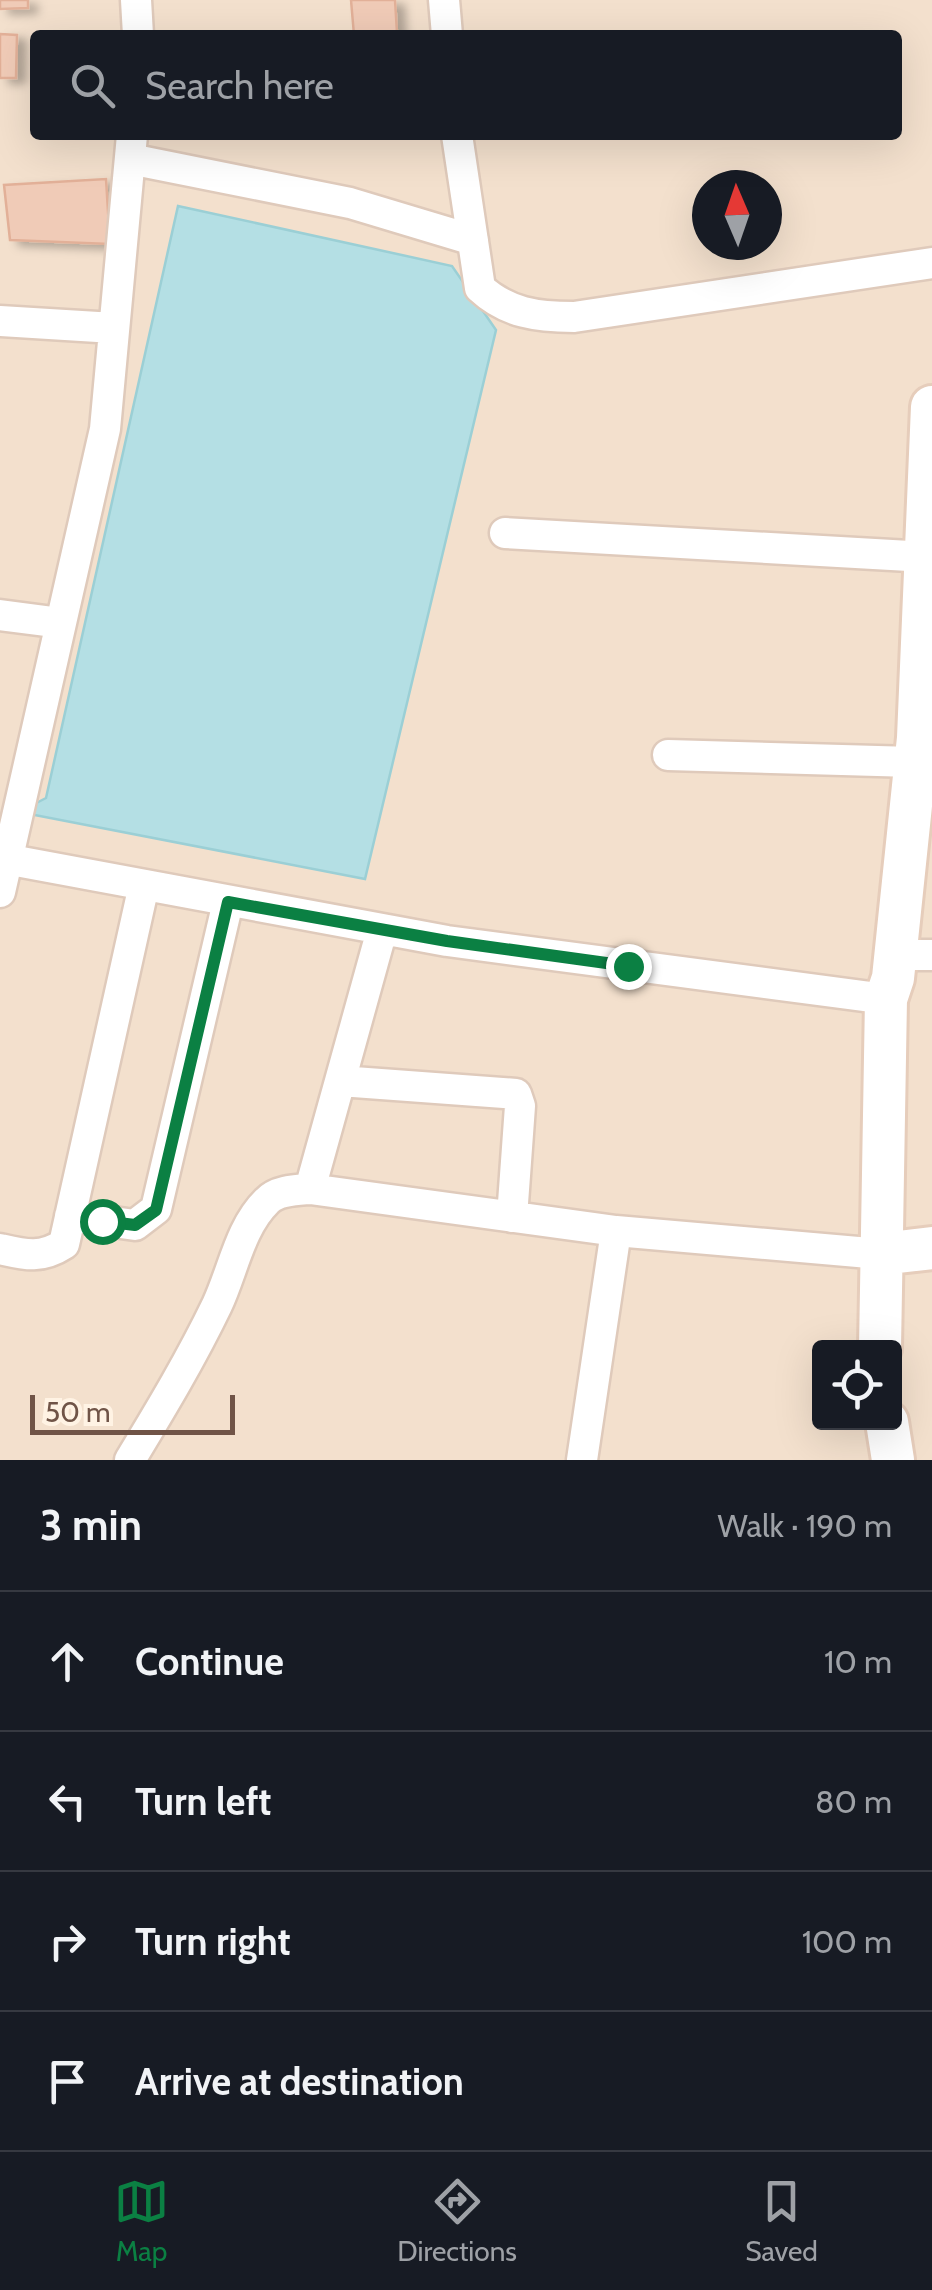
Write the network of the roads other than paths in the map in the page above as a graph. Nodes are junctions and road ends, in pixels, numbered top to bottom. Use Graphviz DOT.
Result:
graph roads {
  1 [pos="136,0"];
  2 [pos="444,0"];
  3 [pos="138,30"];
  4 [pos="447,30"];
  5 [pos="457,140"];
  6 [pos="131,147"];
  7 [pos="473,240"];
  8 [pos="932,262"];
  9 [pos="0,321"];
  10 [pos="114,328"];
  11 [pos="932,408"];
  12 [pos="931,483"];
  13 [pos="504,533"];
  14 [pos="927,557"];
  15 [pos="0,615"];
  16 [pos="61,623"];
  17 [pos="921,746"];
  18 [pos="668,755"];
  19 [pos="4,858"];
  20 [pos="144,885"];
  21 [pos="0,892"];
  22 [pos="228,902"];
  23 [pos="382,930"];
  24 [pos="913,955"];
  25 [pos="886,1000"];
  26 [pos="340,1082"];
  27 [pos="310,1189"];
  28 [pos="70,1216"];
  29 [pos="512,1217"];
  30 [pos="616,1231"];
  31 [pos="932,1248"];
  32 [pos="0,1249"];
  33 [pos="881,1254"];
  34 [pos="880,1340"];
  35 [pos="888,1430"];
  36 [pos="130,1460"];
  37 [pos="582,1460"];
  38 [pos="893,1460"];
  1 -- 3 [label="street"];
  2 -- 4 [label="street"];
  5 -- 7 [label="street"];
  6 -- 7 [label="street"];
  6 -- 10 [label="street"];
  7 -- 8 [label="street"];
  9 -- 10 [label="street"];
  10 -- 16 [label="street"];
  11 -- 12 [label="main road"];
  12 -- 14 [label="main road"];
  13 -- 14 [label="street"];
  14 -- 17 [label="main road"];
  15 -- 16 [label="street"];
  16 -- 19 [label="street"];
  17 -- 18 [label="street"];
  17 -- 24 [label="main road"];
  19 -- 20 [label="street"];
  19 -- 21 [label="street"];
  20 -- 22 [label="street"];
  20 -- 28 [label="street"];
  22 -- 23 [label="street"];
  22 -- 28 [label="street"];
  23 -- 25 [label="street"];
  23 -- 26 [label="street"];
  24 -- 25 [label="main road"];
  25 -- 33 [label="main road"];
  26 -- 27 [label="street"];
  26 -- 29 [label="street"];
  27 -- 29 [label="street"];
  27 -- 36 [label="street"];
  28 -- 32 [label="street"];
  29 -- 30 [label="street"];
  30 -- 33 [label="street"];
  30 -- 37 [label="street"];
  31 -- 33 [label="main road"];
  33 -- 34 [label="main road"];
  35 -- 38 [label="main road"];
}
